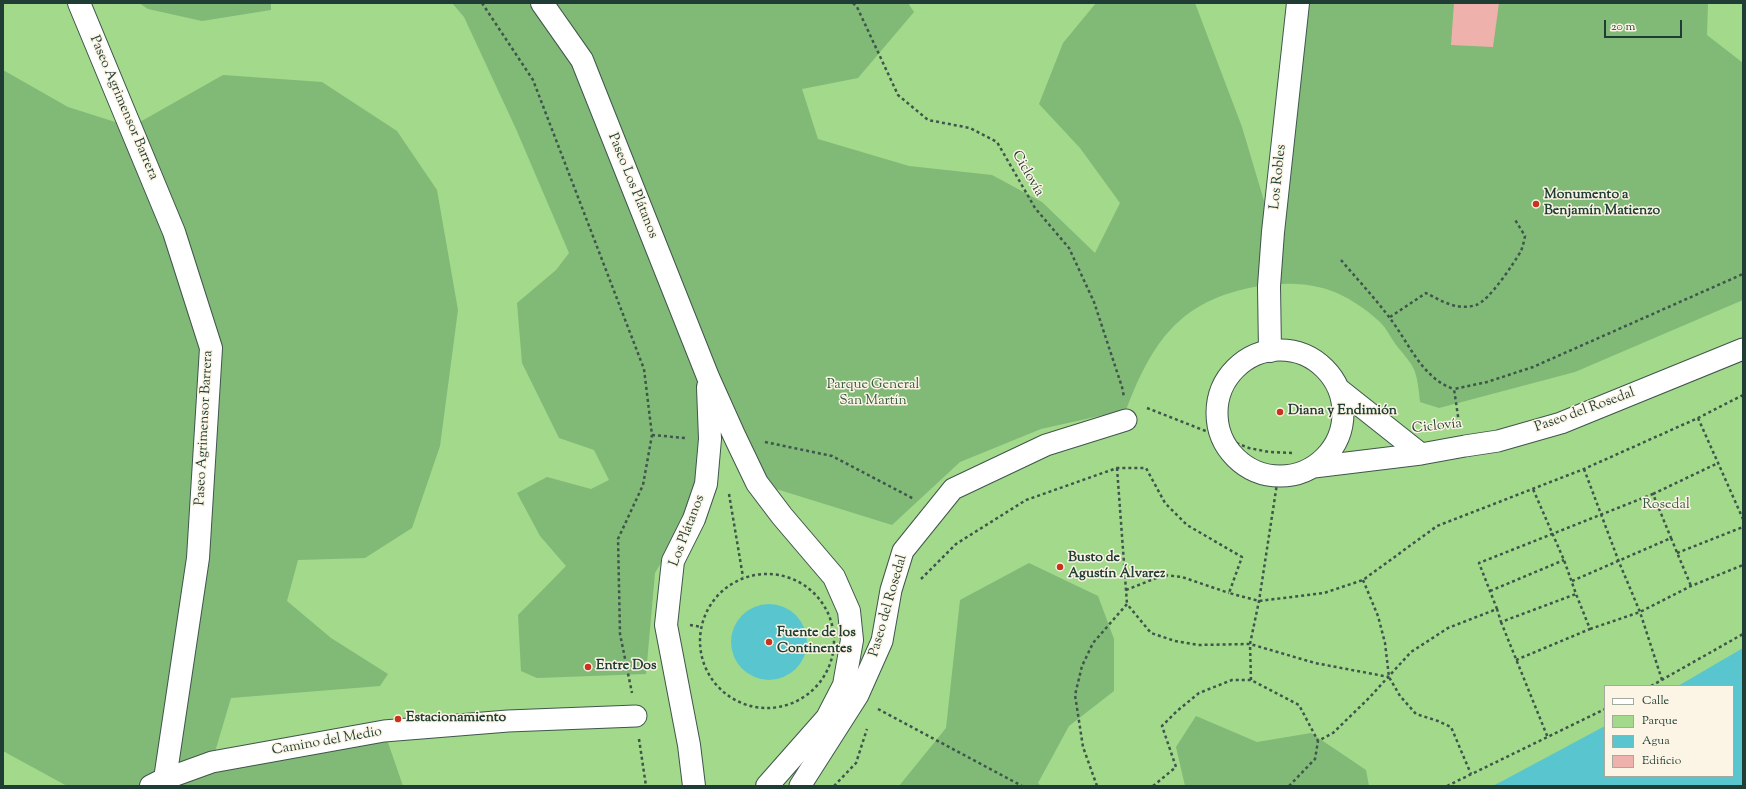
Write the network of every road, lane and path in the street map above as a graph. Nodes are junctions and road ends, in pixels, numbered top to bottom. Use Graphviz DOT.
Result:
graph roads {
  1 [pos="79,3"];
  2 [pos="482,3"];
  3 [pos="542,3"];
  4 [pos="853,3"];
  5 [pos="1298,3"];
  6 [pos="1514,218"];
  7 [pos="1341,260"];
  8 [pos="1743,274"];
  9 [pos="1390,317"];
  10 [pos="1743,349"];
  11 [pos="1270,351"];
  12 [pos="708,377"];
  13 [pos="1454,389"];
  14 [pos="1338,390"];
  15 [pos="1743,395"];
  16 [pos="1126,415"];
  17 [pos="1698,418"];
  18 [pos="652,435"];
  19 [pos="734,435"];
  20 [pos="1221,437"];
  21 [pos="710,439"];
  22 [pos="1465,446"];
  23 [pos="1330,449"];
  24 [pos="1421,454"];
  25 [pos="1718,463"];
  26 [pos="1314,467"];
  27 [pos="1117,468"];
  28 [pos="1584,469"];
  29 [pos="1278,477"];
  30 [pos="1532,489"];
  31 [pos="729,492"];
  32 [pos="1653,494"];
  33 [pos="1742,512"];
  34 [pos="933,514"];
  35 [pos="1601,515"];
  36 [pos="1743,519"];
  37 [pos="1743,527"];
  38 [pos="1553,534"];
  39 [pos="1671,538"];
  40 [pos="1677,553"];
  41 [pos="1564,560"];
  42 [pos="1619,562"];
  43 [pos="1743,565"];
  44 [pos="743,577"];
  45 [pos="1363,580"];
  46 [pos="1572,581"];
  47 [pos="918,582"];
  48 [pos="1691,586"];
  49 [pos="1126,590"];
  50 [pos="1490,592"];
  51 [pos="1229,593"];
  52 [pos="1576,594"];
  53 [pos="1259,601"];
  54 [pos="1127,604"];
  55 [pos="1497,609"];
  56 [pos="1640,612"];
  57 [pos="1501,622"];
  58 [pos="1590,629"];
  59 [pos="1743,634"];
  60 [pos="1250,644"];
  61 [pos="1516,660"];
  62 [pos="1389,677"];
  63 [pos="1251,680"];
  64 [pos="1662,680"];
  65 [pos="1653,685"];
  66 [pos="874,706"];
  67 [pos="1604,710"];
  68 [pos="636,716"];
  69 [pos="867,728"];
  70 [pos="1548,738"];
  71 [pos="1318,741"];
  72 [pos="1471,774"];
  73 [pos="158,782"];
  74 [pos="646,786"];
  75 [pos="694,786"];
  76 [pos="767,786"];
  77 [pos="800,786"];
  78 [pos="834,786"];
  79 [pos="1022,786"];
  80 [pos="1097,786"];
  81 [pos="1153,786"];
  82 [pos="1289,786"];
  83 [pos="1447,786"];
  1 -- 73 [label="street, Paseo Agrimensor Barrera"];
  2 -- 18 [label="path"];
  3 -- 12 [label="street, Paseo Los Plátanos"];
  4 -- 16 [label="path, Ciclovía"];
  5 -- 11 [label="street, Los Robles"];
  6 -- 9 [label="path"];
  7 -- 9 [label="path"];
  8 -- 13 [label="path"];
  9 -- 13 [label="path"];
  10 -- 22 [label="street, Paseo del Rosedal"];
  11 -- 14 [label="street"];
  11 -- 20 [label="street"];
  12 -- 19 [label="street"];
  12 -- 21 [label="street, Los Plátanos"];
  13 -- 22 [label="path"];
  14 -- 23 [label="street"];
  14 -- 24 [label="street"];
  15 -- 17 [label="path"];
  16 -- 20 [label="path"];
  16 -- 34 [label="street, Paseo del Rosedal"];
  17 -- 25 [label="path"];
  17 -- 28 [label="path"];
  18 -- 21 [label="path"];
  18 -- 68 [label="path"];
  19 -- 34 [label="path"];
  19 -- 76 [label="street"];
  20 -- 23 [label="path"];
  20 -- 29 [label="street"];
  21 -- 75 [label="street, Los Plátanos"];
  22 -- 24 [label="street, Paseo del Rosedal"];
  23 -- 26 [label="street"];
  24 -- 26 [label="street, Paseo del Rosedal"];
  25 -- 32 [label="path"];
  25 -- 33 [label="path"];
  26 -- 29 [label="street"];
  27 -- 47 [label="path"];
  27 -- 49 [label="path"];
  27 -- 51 [label="path"];
  28 -- 30 [label="path"];
  28 -- 35 [label="path"];
  29 -- 53 [label="path"];
  30 -- 38 [label="path"];
  30 -- 45 [label="path"];
  31 -- 44 [label="path"];
  32 -- 35 [label="path"];
  32 -- 39 [label="path"];
  33 -- 36 [label="path"];
  34 -- 77 [label="street, Paseo del Rosedal"];
  35 -- 38 [label="path"];
  35 -- 42 [label="path"];
  37 -- 40 [label="path"];
  38 -- 41 [label="path"];
  38 -- 50 [label="path"];
  39 -- 40 [label="path"];
  39 -- 42 [label="path"];
  40 -- 48 [label="path"];
  41 -- 46 [label="path"];
  41 -- 50 [label="path"];
  42 -- 46 [label="path"];
  42 -- 56 [label="path"];
  43 -- 48 [label="path"];
  44 -- 44 [label="path"];
  45 -- 53 [label="path"];
  45 -- 62 [label="path"];
  46 -- 52 [label="path"];
  48 -- 56 [label="path"];
  49 -- 51 [label="path"];
  49 -- 54 [label="path"];
  50 -- 55 [label="path"];
  51 -- 53 [label="path"];
  52 -- 57 [label="path"];
  52 -- 58 [label="path"];
  53 -- 60 [label="path"];
  54 -- 60 [label="path"];
  54 -- 80 [label="path"];
  55 -- 57 [label="path"];
  55 -- 62 [label="path"];
  56 -- 58 [label="path"];
  56 -- 64 [label="path"];
  57 -- 61 [label="path"];
  58 -- 61 [label="path"];
  59 -- 64 [label="path"];
  60 -- 62 [label="path"];
  60 -- 63 [label="path"];
  61 -- 70 [label="path"];
  62 -- 71 [label="path"];
  62 -- 72 [label="path"];
  63 -- 71 [label="path"];
  63 -- 81 [label="path"];
  64 -- 65 [label="path"];
  66 -- 79 [label="path"];
  67 -- 70 [label="path"];
  68 -- 73 [label="street, Camino del Medio"];
  68 -- 74 [label="path"];
  69 -- 78 [label="path"];
  70 -- 72 [label="path"];
  71 -- 82 [label="path"];
  72 -- 83 [label="path"];
}
